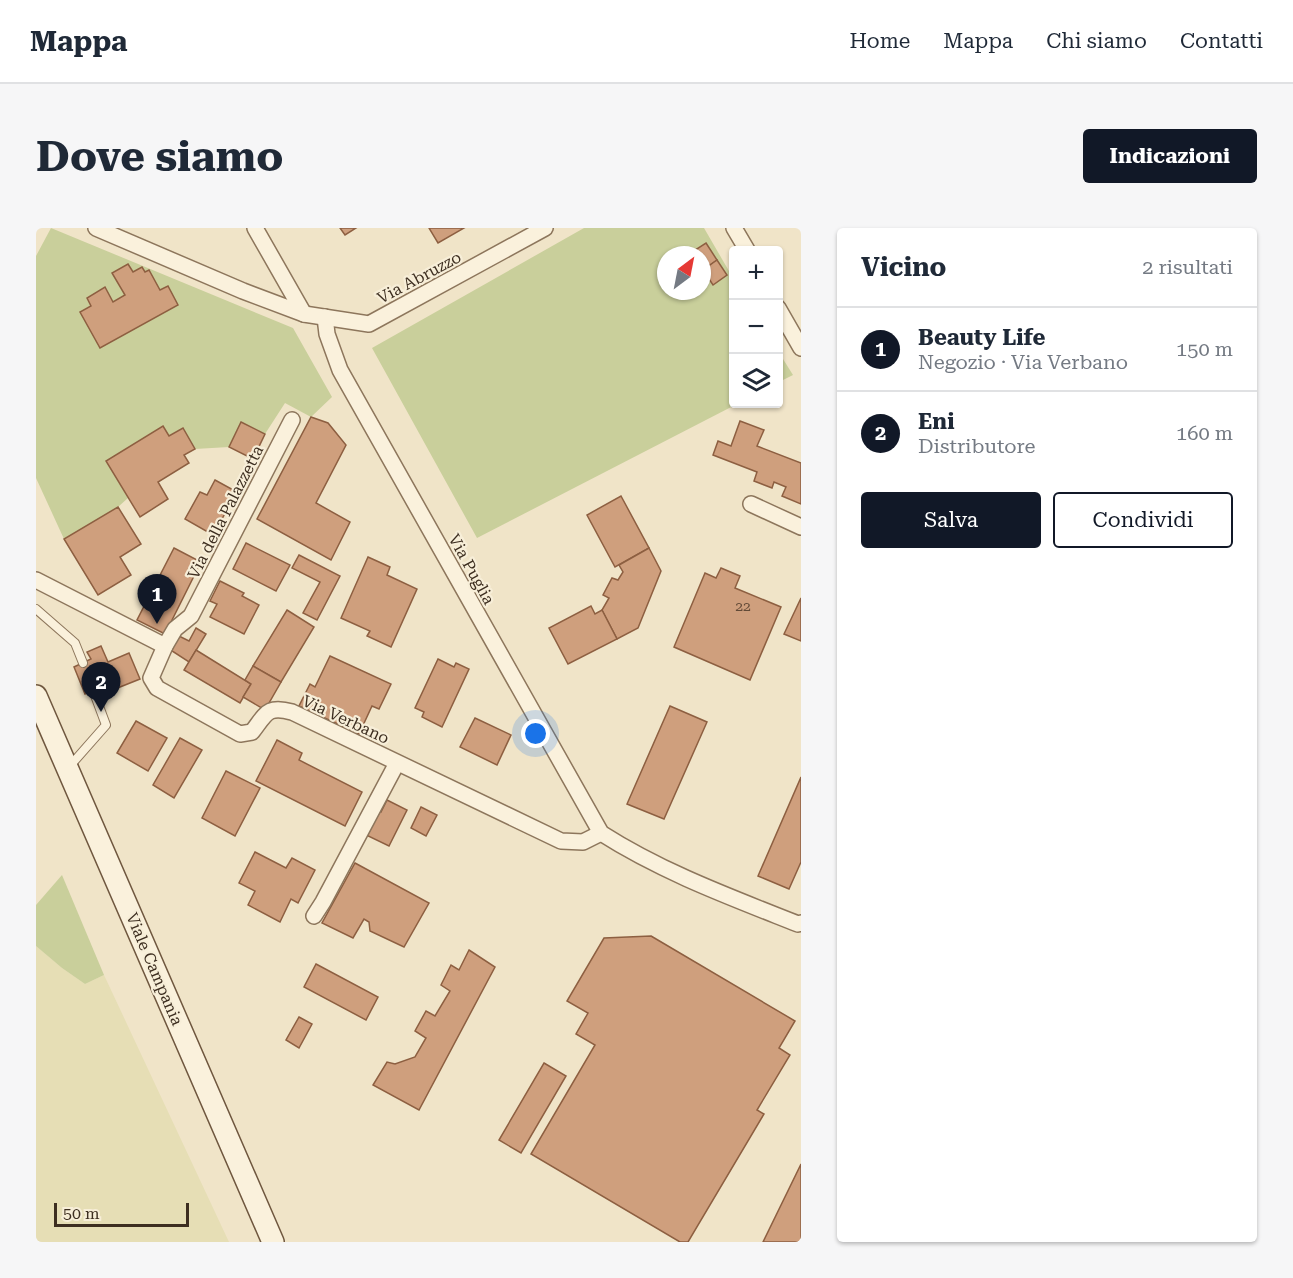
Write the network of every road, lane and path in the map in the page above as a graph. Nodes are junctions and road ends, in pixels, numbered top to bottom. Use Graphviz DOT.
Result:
graph roads {
  1 [pos="96,228"];
  2 [pos="255,228"];
  3 [pos="545,228"];
  4 [pos="734,228"];
  5 [pos="745,246"];
  6 [pos="303,314"];
  7 [pos="325,317"];
  8 [pos="783,317"];
  9 [pos="801,348"];
  10 [pos="292,420"];
  11 [pos="750,504"];
  12 [pos="801,526"];
  13 [pos="36,580"];
  14 [pos="36,609"];
  15 [pos="165,646"];
  16 [pos="83,663"];
  17 [pos="93,690"];
  18 [pos="36,696"];
  19 [pos="397,763"];
  20 [pos="68,768"];
  21 [pos="601,833"];
  22 [pos="314,916"];
  23 [pos="801,923"];
  24 [pos="273,1242"];
  1 -- 6 [label="street, Via Abruzzo"];
  2 -- 6 [label="street"];
  3 -- 7 [label="street, Via Abruzzo"];
  4 -- 5 [label="street"];
  6 -- 7 [label="street, Via Abruzzo"];
  7 -- 21 [label="street, Via Puglia"];
  8 -- 9 [label="street"];
  10 -- 15 [label="street, Via della Palazzetta"];
  11 -- 12 [label="street"];
  13 -- 15 [label="street"];
  14 -- 16 [label="lane"];
  15 -- 19 [label="street, Via Verbano"];
  17 -- 20 [label="lane"];
  18 -- 20 [label="street, Viale Campania"];
  19 -- 21 [label="street, Via Verbano"];
  19 -- 22 [label="street"];
  20 -- 24 [label="street, Viale Campania"];
  21 -- 23 [label="street, Via Puglia"];
}
